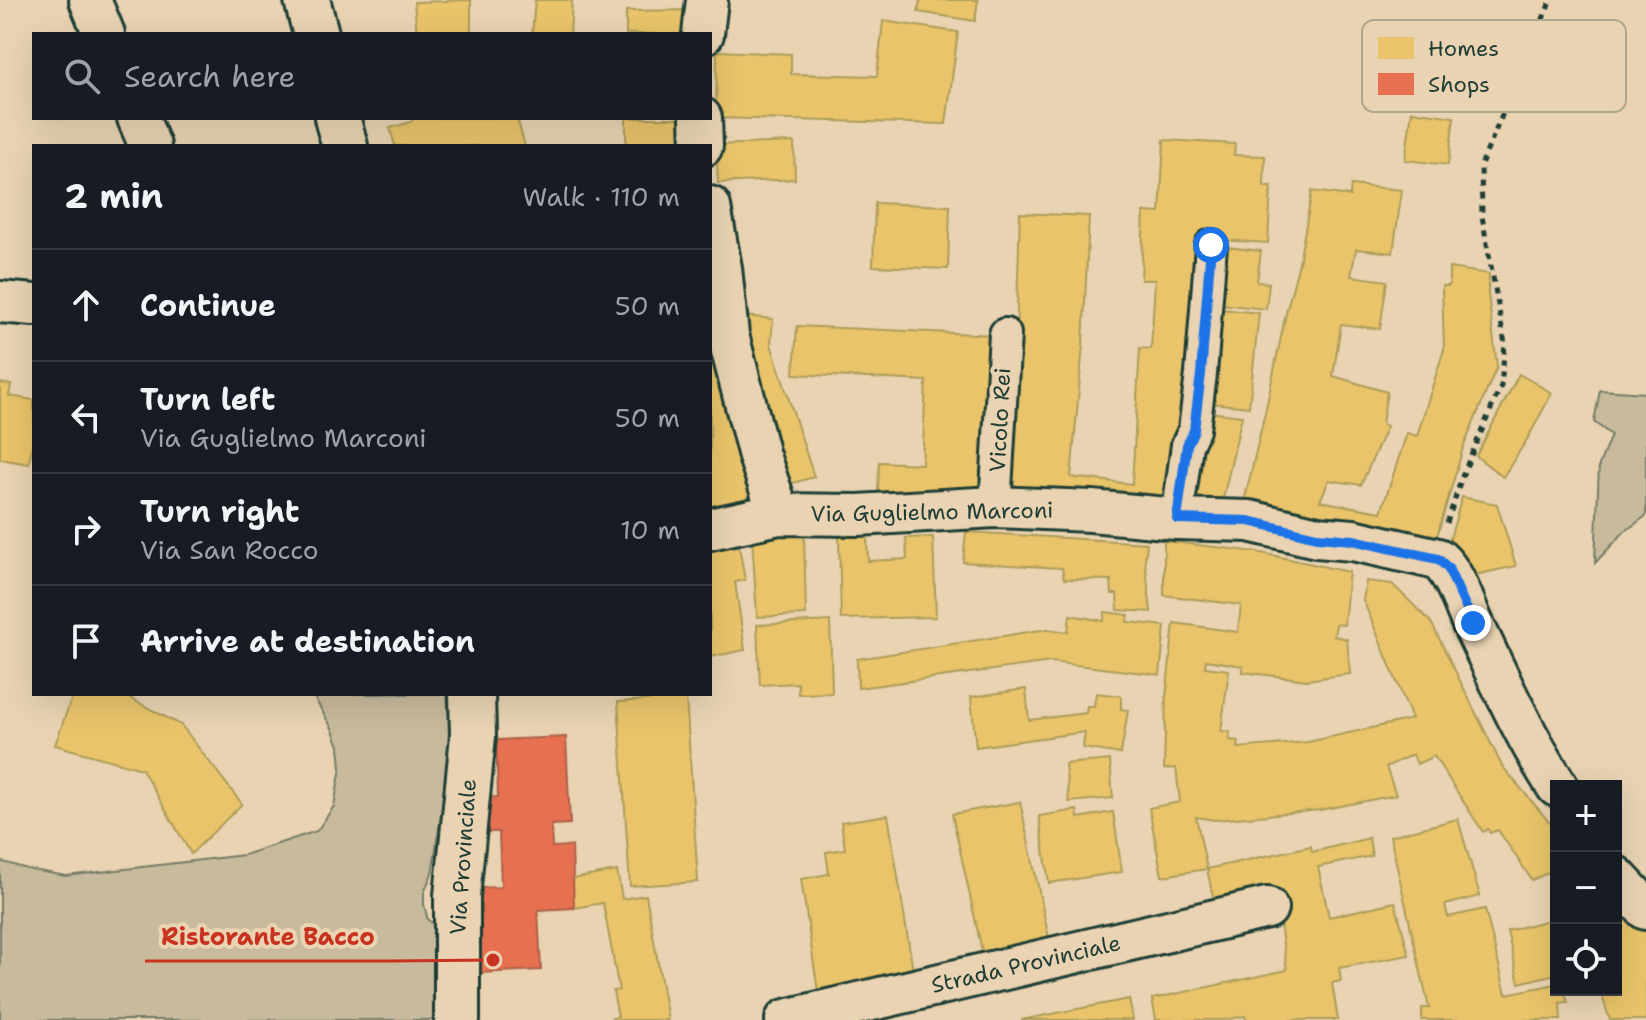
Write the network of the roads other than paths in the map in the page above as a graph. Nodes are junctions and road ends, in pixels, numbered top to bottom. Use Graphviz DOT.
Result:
graph roads {
  1 [pos="90,0"];
  2 [pos="307,0"];
  3 [pos="707,0"];
  4 [pos="103,32"];
  5 [pos="315,32"];
  6 [pos="703,32"];
  7 [pos="139,120"];
  8 [pos="338,120"];
  9 [pos="701,120"];
  10 [pos="149,144"];
  11 [pos="344,144"];
  12 [pos="702,144"];
  13 [pos="712,218"];
  14 [pos="1211,245"];
  15 [pos="0,302"];
  16 [pos="32,305"];
  17 [pos="1005,334"];
  18 [pos="995,507"];
  19 [pos="779,514"];
  20 [pos="1177,519"];
  21 [pos="712,529"];
  22 [pos="472,696"];
  23 [pos="1553,780"];
  24 [pos="1622,883"];
  25 [pos="1267,908"];
  26 [pos="1646,909"];
  27 [pos="457,1020"];
  28 [pos="786,1020"];
  1 -- 4 [label="street"];
  2 -- 5 [label="main road"];
  3 -- 6 [label="street"];
  7 -- 10 [label="street"];
  8 -- 11 [label="main road"];
  9 -- 12 [label="street"];
  13 -- 19 [label="street"];
  14 -- 20 [label="street"];
  15 -- 16 [label="street"];
  17 -- 18 [label="street, Vicolo Rei"];
  18 -- 19 [label="street, Via Guglielmo Marconi"];
  18 -- 20 [label="street, Via Guglielmo Marconi"];
  19 -- 21 [label="street, Via Guglielmo Marconi"];
  20 -- 23 [label="street, Via Guglielmo Marconi"];
  22 -- 27 [label="main road, Via Provinciale"];
  24 -- 26 [label="street"];
  25 -- 28 [label="street, Strada Provinciale"];
}
